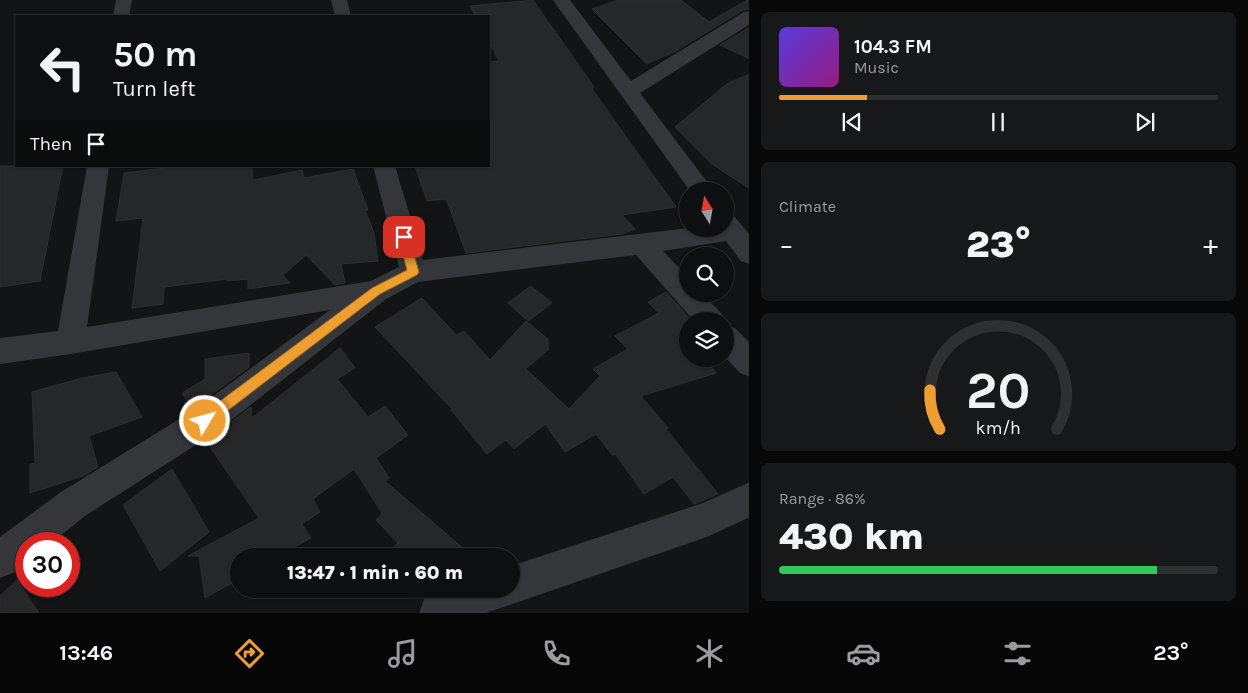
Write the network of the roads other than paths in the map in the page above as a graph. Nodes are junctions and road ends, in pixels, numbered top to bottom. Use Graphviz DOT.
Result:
graph roads {
  1 [pos="124,0"];
  2 [pos="339,0"];
  3 [pos="561,0"];
  4 [pos="122,15"];
  5 [pos="343,15"];
  6 [pos="745,23"];
  7 [pos="629,91"];
  8 [pos="98,167"];
  9 [pos="384,167"];
  10 [pos="695,182"];
  11 [pos="734,234"];
  12 [pos="679,236"];
  13 [pos="642,244"];
  14 [pos="749,254"];
  15 [pos="413,272"];
  16 [pos="376,291"];
  17 [pos="703,312"];
  18 [pos="71,342"];
  19 [pos="734,347"];
  20 [pos="0,351"];
  21 [pos="749,364"];
  22 [pos="749,499"];
  23 [pos="0,560"];
  24 [pos="520,582"];
  25 [pos="474,598"];
  26 [pos="438,613"];
  1 -- 4 [label="street"];
  2 -- 5 [label="street"];
  3 -- 7 [label="street"];
  6 -- 7 [label="street"];
  7 -- 10 [label="street"];
  8 -- 18 [label="street"];
  9 -- 15 [label="street"];
  11 -- 14 [label="street"];
  12 -- 13 [label="street"];
  13 -- 15 [label="street"];
  13 -- 17 [label="street"];
  15 -- 16 [label="street"];
  16 -- 18 [label="street"];
  16 -- 23 [label="street"];
  18 -- 20 [label="street"];
  19 -- 21 [label="street"];
  22 -- 24 [label="street"];
  25 -- 26 [label="street"];
}
